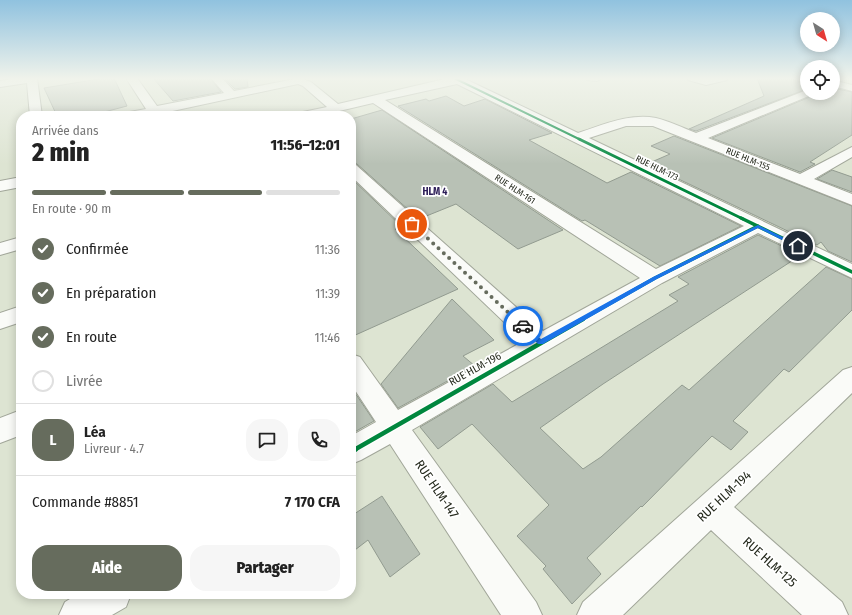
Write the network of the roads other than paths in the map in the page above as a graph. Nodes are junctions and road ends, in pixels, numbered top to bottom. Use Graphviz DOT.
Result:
graph roads {
  1 [pos="151,107"];
  2 [pos="175,107"];
  3 [pos="342,107"];
  4 [pos="387,107"];
  5 [pos="513,107"];
  6 [pos="773,107"];
  7 [pos="336,108"];
  8 [pos="154,111"];
  9 [pos="323,111"];
  10 [pos="577,138"];
  11 [pos="696,138"];
  12 [pos="852,151"];
  13 [pos="356,173"];
  14 [pos="801,180"];
  15 [pos="16,183"];
  16 [pos="0,186"];
  17 [pos="852,200"];
  18 [pos="758,226"];
  19 [pos="16,244"];
  20 [pos="0,249"];
  21 [pos="852,272"];
  22 [pos="655,278"];
  23 [pos="16,316"];
  24 [pos="0,321"];
  25 [pos="541,343"];
  26 [pos="356,371"];
  27 [pos="850,383"];
  28 [pos="16,424"];
  29 [pos="393,425"];
  30 [pos="0,431"];
  31 [pos="356,448"];
  32 [pos="711,508"];
  33 [pos="105,599"];
  34 [pos="78,615"];
  35 [pos="523,615"];
  36 [pos="596,615"];
  37 [pos="829,615"];
  1 -- 8 [label="street"];
  2 -- 8 [label="street"];
  3 -- 7 [label="street"];
  4 -- 22 [label="street, RUE HLM-161"];
  5 -- 10 [label="street, RUE HLM-173"];
  6 -- 11 [label="street"];
  7 -- 9 [label="street"];
  10 -- 11 [label="street, RUE HLM-155"];
  10 -- 18 [label="street, RUE HLM-173"];
  11 -- 14 [label="street, RUE HLM-155"];
  12 -- 14 [label="street"];
  13 -- 25 [label="street"];
  14 -- 17 [label="street, RUE HLM-155"];
  15 -- 16 [label="street"];
  18 -- 21 [label="street, RUE HLM-173"];
  18 -- 22 [label="street, RUE HLM-196"];
  19 -- 20 [label="street"];
  22 -- 25 [label="street, RUE HLM-196"];
  23 -- 24 [label="street"];
  25 -- 29 [label="street, RUE HLM-196"];
  26 -- 29 [label="street, RUE HLM-147"];
  27 -- 32 [label="street, RUE HLM-194"];
  28 -- 30 [label="street"];
  29 -- 31 [label="street, RUE HLM-196"];
  29 -- 35 [label="street, RUE HLM-147"];
  32 -- 36 [label="street, RUE HLM-194"];
  32 -- 37 [label="street, RUE HLM-125"];
  33 -- 34 [label="street"];
}
